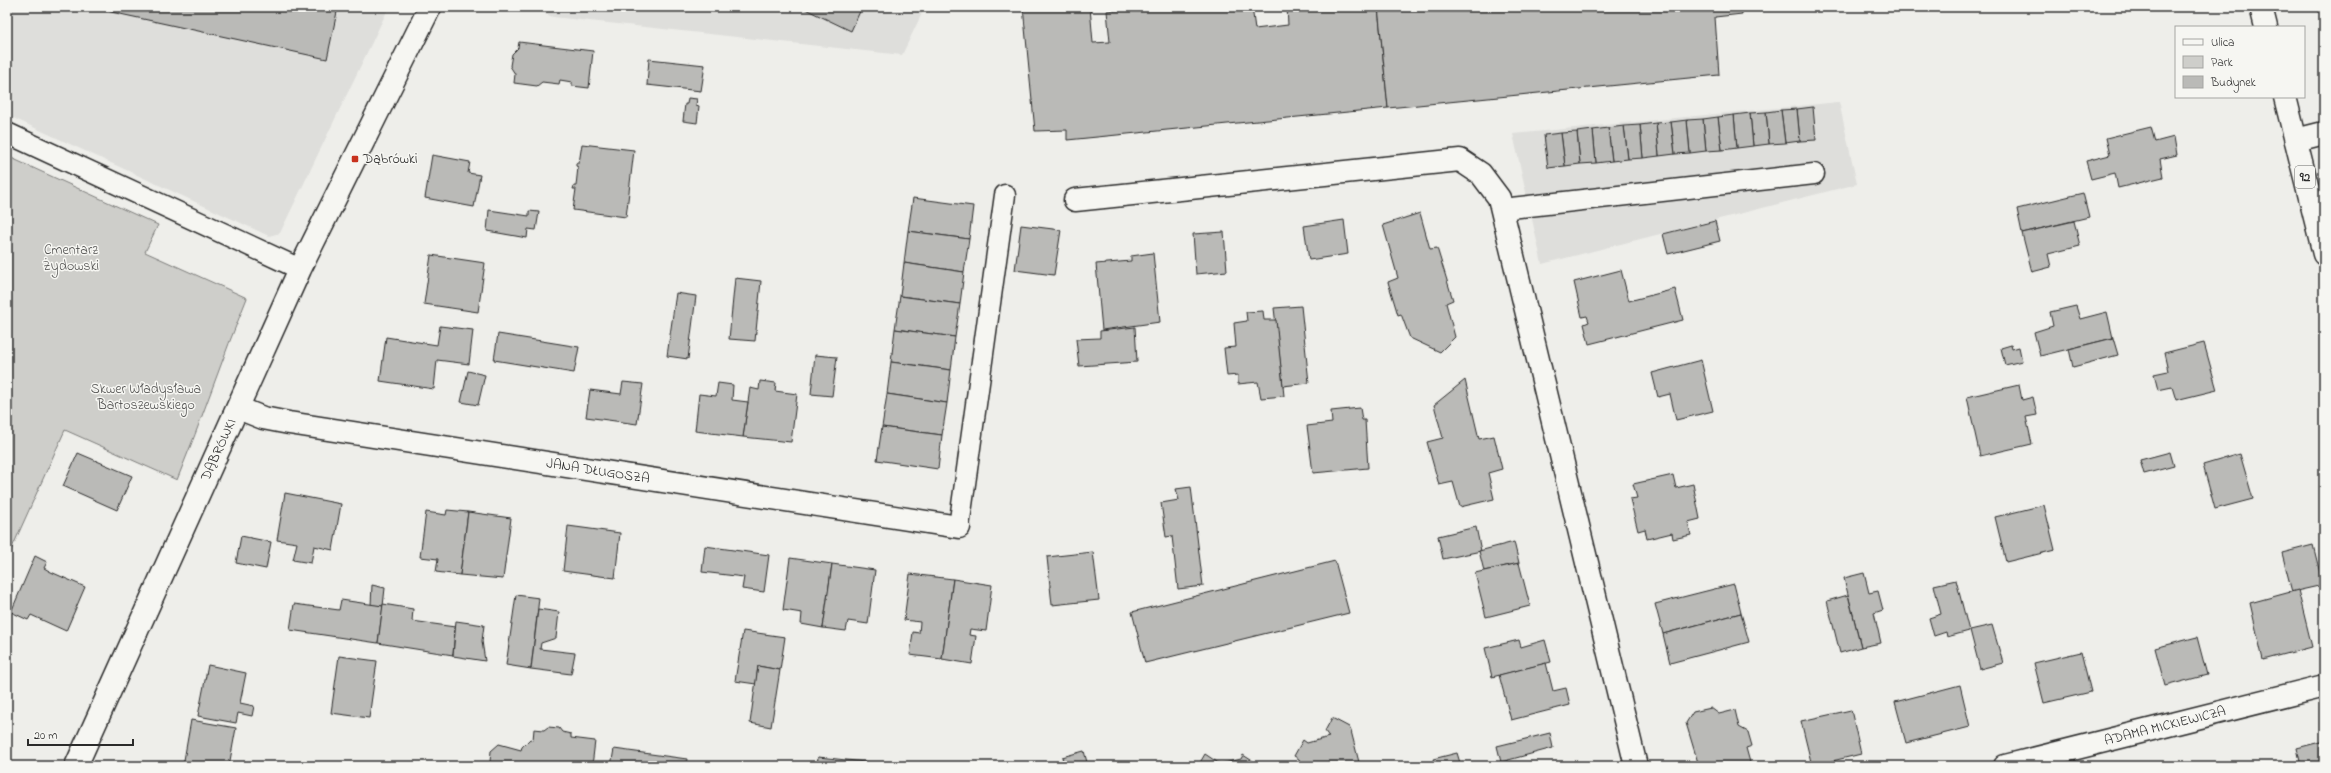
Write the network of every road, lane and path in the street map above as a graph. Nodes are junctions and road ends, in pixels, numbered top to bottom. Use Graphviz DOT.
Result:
graph roads {
  1 [pos="430,7"];
  2 [pos="2261,7"];
  3 [pos="2266,26"];
  4 [pos="2285,98"];
  5 [pos="7,133"];
  6 [pos="2324,133"];
  7 [pos="2296,140"];
  8 [pos="1814,174"];
  9 [pos="1005,195"];
  10 [pos="1075,200"];
  11 [pos="1502,209"];
  12 [pos="2324,254"];
  13 [pos="300,269"];
  14 [pos="238,408"];
  15 [pos="959,527"];
  16 [pos="2324,686"];
  17 [pos="76,766"];
  18 [pos="1636,766"];
  19 [pos="2005,766"];
  1 -- 13 [label="street, DĄBRÓWKI"];
  2 -- 3 [label="street"];
  4 -- 7 [label="street, 92"];
  5 -- 13 [label="lane"];
  6 -- 7 [label="street"];
  7 -- 12 [label="street, 92"];
  8 -- 11 [label="lane"];
  9 -- 15 [label="lane"];
  10 -- 11 [label="street"];
  11 -- 18 [label="street"];
  13 -- 14 [label="street, DĄBRÓWKI"];
  14 -- 15 [label="street, JANA DŁUGOSZA"];
  14 -- 17 [label="street, DĄBRÓWKI"];
  16 -- 19 [label="street, ADAMA MICKIEWICZA"];
}
